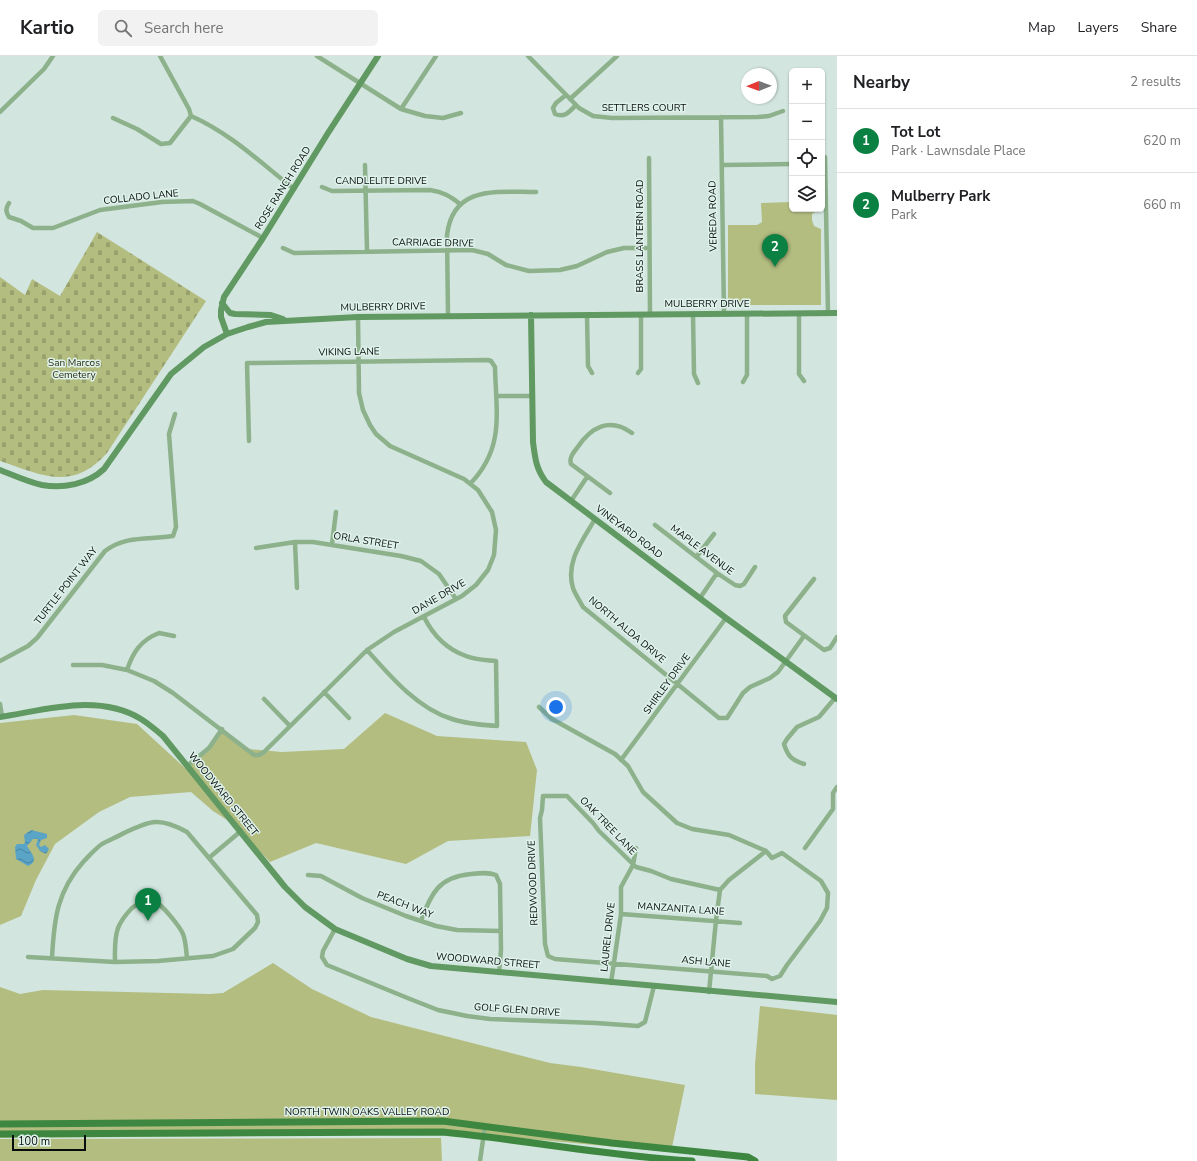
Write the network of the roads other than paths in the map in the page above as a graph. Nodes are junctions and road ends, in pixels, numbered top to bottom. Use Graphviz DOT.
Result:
graph roads {
  1 [pos="53,56"];
  2 [pos="160,56"];
  3 [pos="317,56"];
  4 [pos="378,56"];
  5 [pos="436,56"];
  6 [pos="528,56"];
  7 [pos="617,56"];
  8 [pos="360,84"];
  9 [pos="568,97"];
  10 [pos="576,105"];
  11 [pos="401,109"];
  12 [pos="783,111"];
  13 [pos="0,112"];
  14 [pos="461,113"];
  15 [pos="191,116"];
  16 [pos="722,117"];
  17 [pos="113,118"];
  18 [pos="649,158"];
  19 [pos="789,164"];
  20 [pos="365,165"];
  21 [pos="722,165"];
  22 [pos="824,176"];
  23 [pos="322,187"];
  24 [pos="294,189"];
  25 [pos="366,191"];
  26 [pos="536,192"];
  27 [pos="9,203"];
  28 [pos="460,204"];
  29 [pos="264,238"];
  30 [pos="283,248"];
  31 [pos="649,248"];
  32 [pos="447,250"];
  33 [pos="367,251"];
  34 [pos="222,303"];
  35 [pos="799,313"];
  36 [pos="828,313"];
  37 [pos="837,313"];
  38 [pos="650,314"];
  39 [pos="693,314"];
  40 [pos="724,314"];
  41 [pos="747,314"];
  42 [pos="531,315"];
  43 [pos="587,315"];
  44 [pos="641,315"];
  45 [pos="448,316"];
  46 [pos="358,317"];
  47 [pos="287,320"];
  48 [pos="227,334"];
  49 [pos="359,361"];
  50 [pos="592,372"];
  51 [pos="638,373"];
  52 [pos="804,381"];
  53 [pos="743,382"];
  54 [pos="698,383"];
  55 [pos="496,396"];
  56 [pos="533,396"];
  57 [pos="175,414"];
  58 [pos="632,433"];
  59 [pos="249,440"];
  60 [pos="0,470"];
  61 [pos="588,477"];
  62 [pos="470,484"];
  63 [pos="610,493"];
  64 [pos="571,501"];
  65 [pos="336,512"];
  66 [pos="596,519"];
  67 [pos="656,525"];
  68 [pos="714,534"];
  69 [pos="295,542"];
  70 [pos="332,544"];
  71 [pos="256,548"];
  72 [pos="697,556"];
  73 [pos="755,566"];
  74 [pos="717,573"];
  75 [pos="814,579"];
  76 [pos="297,588"];
  77 [pos="700,598"];
  78 [pos="456,599"];
  79 [pos="424,617"];
  80 [pos="726,618"];
  81 [pos="174,636"];
  82 [pos="804,636"];
  83 [pos="837,637"];
  84 [pos="368,650"];
  85 [pos="0,661"];
  86 [pos="786,662"];
  87 [pos="73,665"];
  88 [pos="127,670"];
  89 [pos="678,683"];
  90 [pos="324,692"];
  91 [pos="264,699"];
  92 [pos="836,699"];
  93 [pos="0,704"];
  94 [pos="539,707"];
  95 [pos="1,716"];
  96 [pos="349,718"];
  97 [pos="290,726"];
  98 [pos="222,729"];
  99 [pos="621,760"];
  100 [pos="804,764"];
  101 [pos="187,766"];
  102 [pos="837,787"];
  103 [pos="542,810"];
  104 [pos="241,831"];
  105 [pos="636,848"];
  106 [pos="805,848"];
  107 [pos="766,851"];
  108 [pos="210,857"];
  109 [pos="633,865"];
  110 [pos="308,875"];
  111 [pos="720,890"];
  112 [pos="621,914"];
  113 [pos="716,920"];
  114 [pos="422,922"];
  115 [pos="740,923"];
  116 [pos="335,929"];
  117 [pos="501,931"];
  118 [pos="548,956"];
  119 [pos="28,957"];
  120 [pos="52,958"];
  121 [pos="187,958"];
  122 [pos="114,962"];
  123 [pos="614,964"];
  124 [pos="712,971"];
  125 [pos="500,973"];
  126 [pos="611,983"];
  127 [pos="654,986"];
  128 [pos="709,992"];
  129 [pos="837,1002"];
  130 [pos="223,1122"];
  131 [pos="138,1123"];
  132 [pos="0,1124"];
  133 [pos="485,1126"];
  134 [pos="175,1132"];
  135 [pos="0,1134"];
  136 [pos="484,1136"];
  137 [pos="636,1158"];
  138 [pos="748,1159"];
  139 [pos="480,1161"];
  140 [pos="692,1161"];
  141 [pos="755,1161"];
  1 -- 13 [label="street"];
  2 -- 15 [label="street"];
  3 -- 8 [label="street"];
  4 -- 8 [label="street, ROSE RANCH ROAD"];
  5 -- 11 [label="street"];
  6 -- 9 [label="street, SETTLERS COURT"];
  7 -- 9 [label="street"];
  8 -- 11 [label="street"];
  8 -- 24 [label="street, ROSE RANCH ROAD"];
  9 -- 10 [label="street, SETTLERS COURT"];
  9 -- 10 [label="street"];
  10 -- 16 [label="street, SETTLERS COURT"];
  11 -- 14 [label="street"];
  12 -- 16 [label="street, SETTLERS COURT"];
  15 -- 17 [label="street"];
  15 -- 24 [label="street"];
  16 -- 21 [label="street, VEREDA ROAD"];
  18 -- 31 [label="street, BRASS LANTERN ROAD"];
  19 -- 21 [label="street"];
  20 -- 25 [label="street"];
  21 -- 40 [label="street, VEREDA ROAD"];
  22 -- 36 [label="street"];
  23 -- 25 [label="street, CANDLELITE DRIVE"];
  24 -- 29 [label="street, ROSE RANCH ROAD"];
  25 -- 28 [label="street, CANDLELITE DRIVE"];
  25 -- 33 [label="street"];
  26 -- 28 [label="street"];
  27 -- 29 [label="street, COLLADO LANE"];
  28 -- 32 [label="street"];
  29 -- 34 [label="street, ROSE RANCH ROAD"];
  30 -- 33 [label="street, CARRIAGE DRIVE"];
  31 -- 32 [label="street, CARRIAGE DRIVE"];
  31 -- 38 [label="street, BRASS LANTERN ROAD"];
  32 -- 33 [label="street, CARRIAGE DRIVE"];
  32 -- 45 [label="street"];
  34 -- 47 [label="street"];
  34 -- 48 [label="street"];
  35 -- 36 [label="street, MULBERRY DRIVE"];
  35 -- 41 [label="street, MULBERRY DRIVE"];
  35 -- 52 [label="street"];
  36 -- 37 [label="street, MULBERRY DRIVE"];
  38 -- 39 [label="street, MULBERRY DRIVE"];
  38 -- 44 [label="street, MULBERRY DRIVE"];
  39 -- 40 [label="street, MULBERRY DRIVE"];
  39 -- 54 [label="street"];
  40 -- 41 [label="street, MULBERRY DRIVE"];
  41 -- 53 [label="street"];
  42 -- 43 [label="street, MULBERRY DRIVE"];
  42 -- 45 [label="street, MULBERRY DRIVE"];
  42 -- 56 [label="street, VINEYARD ROAD"];
  43 -- 44 [label="street, MULBERRY DRIVE"];
  43 -- 50 [label="street"];
  44 -- 51 [label="street"];
  45 -- 46 [label="street, MULBERRY DRIVE"];
  46 -- 47 [label="street, MULBERRY DRIVE"];
  46 -- 49 [label="street, DANE DRIVE"];
  47 -- 48 [label="street, MULBERRY DRIVE"];
  48 -- 60 [label="street, MULBERRY DRIVE"];
  49 -- 55 [label="street, VIKING LANE"];
  49 -- 59 [label="street, VIKING LANE"];
  49 -- 62 [label="street, DANE DRIVE"];
  55 -- 56 [label="street"];
  55 -- 62 [label="street, VIKING LANE"];
  56 -- 64 [label="street, VINEYARD ROAD"];
  57 -- 85 [label="street, TURTLE POINT WAY"];
  58 -- 61 [label="street"];
  61 -- 63 [label="street"];
  61 -- 64 [label="street"];
  62 -- 78 [label="street, DANE DRIVE"];
  64 -- 66 [label="street, VINEYARD ROAD"];
  65 -- 70 [label="street"];
  66 -- 77 [label="street, VINEYARD ROAD"];
  66 -- 89 [label="street, NORTH ALDA DRIVE"];
  67 -- 72 [label="street, MAPLE AVENUE"];
  68 -- 72 [label="street"];
  69 -- 70 [label="street, ORLA STREET"];
  69 -- 71 [label="street, ORLA STREET"];
  69 -- 76 [label="street"];
  70 -- 78 [label="street, ORLA STREET"];
  72 -- 74 [label="street, MAPLE AVENUE"];
  73 -- 74 [label="street, MAPLE AVENUE"];
  74 -- 77 [label="street"];
  75 -- 82 [label="street"];
  77 -- 80 [label="street, VINEYARD ROAD"];
  78 -- 79 [label="street, DANE DRIVE"];
  79 -- 84 [label="street, DANE DRIVE"];
  79 -- 84 [label="street"];
  80 -- 86 [label="street, VINEYARD ROAD"];
  80 -- 89 [label="street, SHIRLEY DRIVE"];
  81 -- 88 [label="street"];
  82 -- 83 [label="street"];
  82 -- 86 [label="street"];
  84 -- 90 [label="street, DANE DRIVE"];
  86 -- 89 [label="street, NORTH ALDA DRIVE"];
  86 -- 92 [label="street, VINEYARD ROAD"];
  87 -- 88 [label="street"];
  88 -- 98 [label="street"];
  89 -- 99 [label="street, SHIRLEY DRIVE"];
  90 -- 96 [label="street"];
  90 -- 97 [label="street, DANE DRIVE"];
  91 -- 97 [label="street"];
  92 -- 100 [label="street"];
  93 -- 95 [label="street"];
  94 -- 99 [label="street"];
  95 -- 101 [label="street, WOODWARD STREET"];
  97 -- 98 [label="street, DANE DRIVE"];
  98 -- 101 [label="street"];
  99 -- 107 [label="street"];
  101 -- 104 [label="street, WOODWARD STREET"];
  102 -- 106 [label="street"];
  103 -- 109 [label="street, OAK TREE LANE"];
  103 -- 118 [label="street, REDWOOD DRIVE"];
  104 -- 108 [label="street"];
  104 -- 116 [label="street, WOODWARD STREET"];
  105 -- 109 [label="street, LAUREL DRIVE"];
  107 -- 111 [label="street"];
  107 -- 124 [label="street, ASH LANE"];
  108 -- 120 [label="street"];
  108 -- 121 [label="street"];
  109 -- 111 [label="street, OAK TREE LANE"];
  109 -- 112 [label="street, LAUREL DRIVE"];
  110 -- 114 [label="street, PEACH WAY"];
  111 -- 113 [label="street"];
  112 -- 113 [label="street, MANZANITA LANE"];
  112 -- 123 [label="street, LAUREL DRIVE"];
  113 -- 115 [label="street, MANZANITA LANE"];
  113 -- 124 [label="street"];
  114 -- 117 [label="street, PEACH WAY"];
  114 -- 117 [label="street"];
  116 -- 125 [label="street, WOODWARD STREET"];
  116 -- 127 [label="street, GOLF GLEN DRIVE"];
  117 -- 125 [label="street"];
  118 -- 123 [label="street, ASH LANE"];
  119 -- 120 [label="street"];
  120 -- 122 [label="street"];
  121 -- 122 [label="street"];
  121 -- 122 [label="street"];
  123 -- 124 [label="street, ASH LANE"];
  123 -- 126 [label="street, LAUREL DRIVE"];
  124 -- 128 [label="street"];
  125 -- 126 [label="street, WOODWARD STREET"];
  126 -- 127 [label="street, WOODWARD STREET"];
  127 -- 128 [label="street, WOODWARD STREET"];
  128 -- 129 [label="street, WOODWARD STREET"];
  130 -- 131 [label="main road, NORTH TWIN OAKS VALLEY ROAD"];
  130 -- 133 [label="main road, NORTH TWIN OAKS VALLEY ROAD"];
  130 -- 134 [label="main road"];
  131 -- 132 [label="main road, NORTH TWIN OAKS VALLEY ROAD"];
  131 -- 134 [label="main road"];
  133 -- 136 [label="street"];
  133 -- 138 [label="main road, NORTH TWIN OAKS VALLEY ROAD"];
  134 -- 135 [label="main road, NORTH TWIN OAKS VALLEY ROAD"];
  134 -- 136 [label="main road, NORTH TWIN OAKS VALLEY ROAD"];
  136 -- 137 [label="main road, NORTH TWIN OAKS VALLEY ROAD"];
  136 -- 139 [label="street"];
  137 -- 140 [label="main road, NORTH TWIN OAKS VALLEY ROAD"];
  138 -- 141 [label="main road, NORTH TWIN OAKS VALLEY ROAD"];
}
